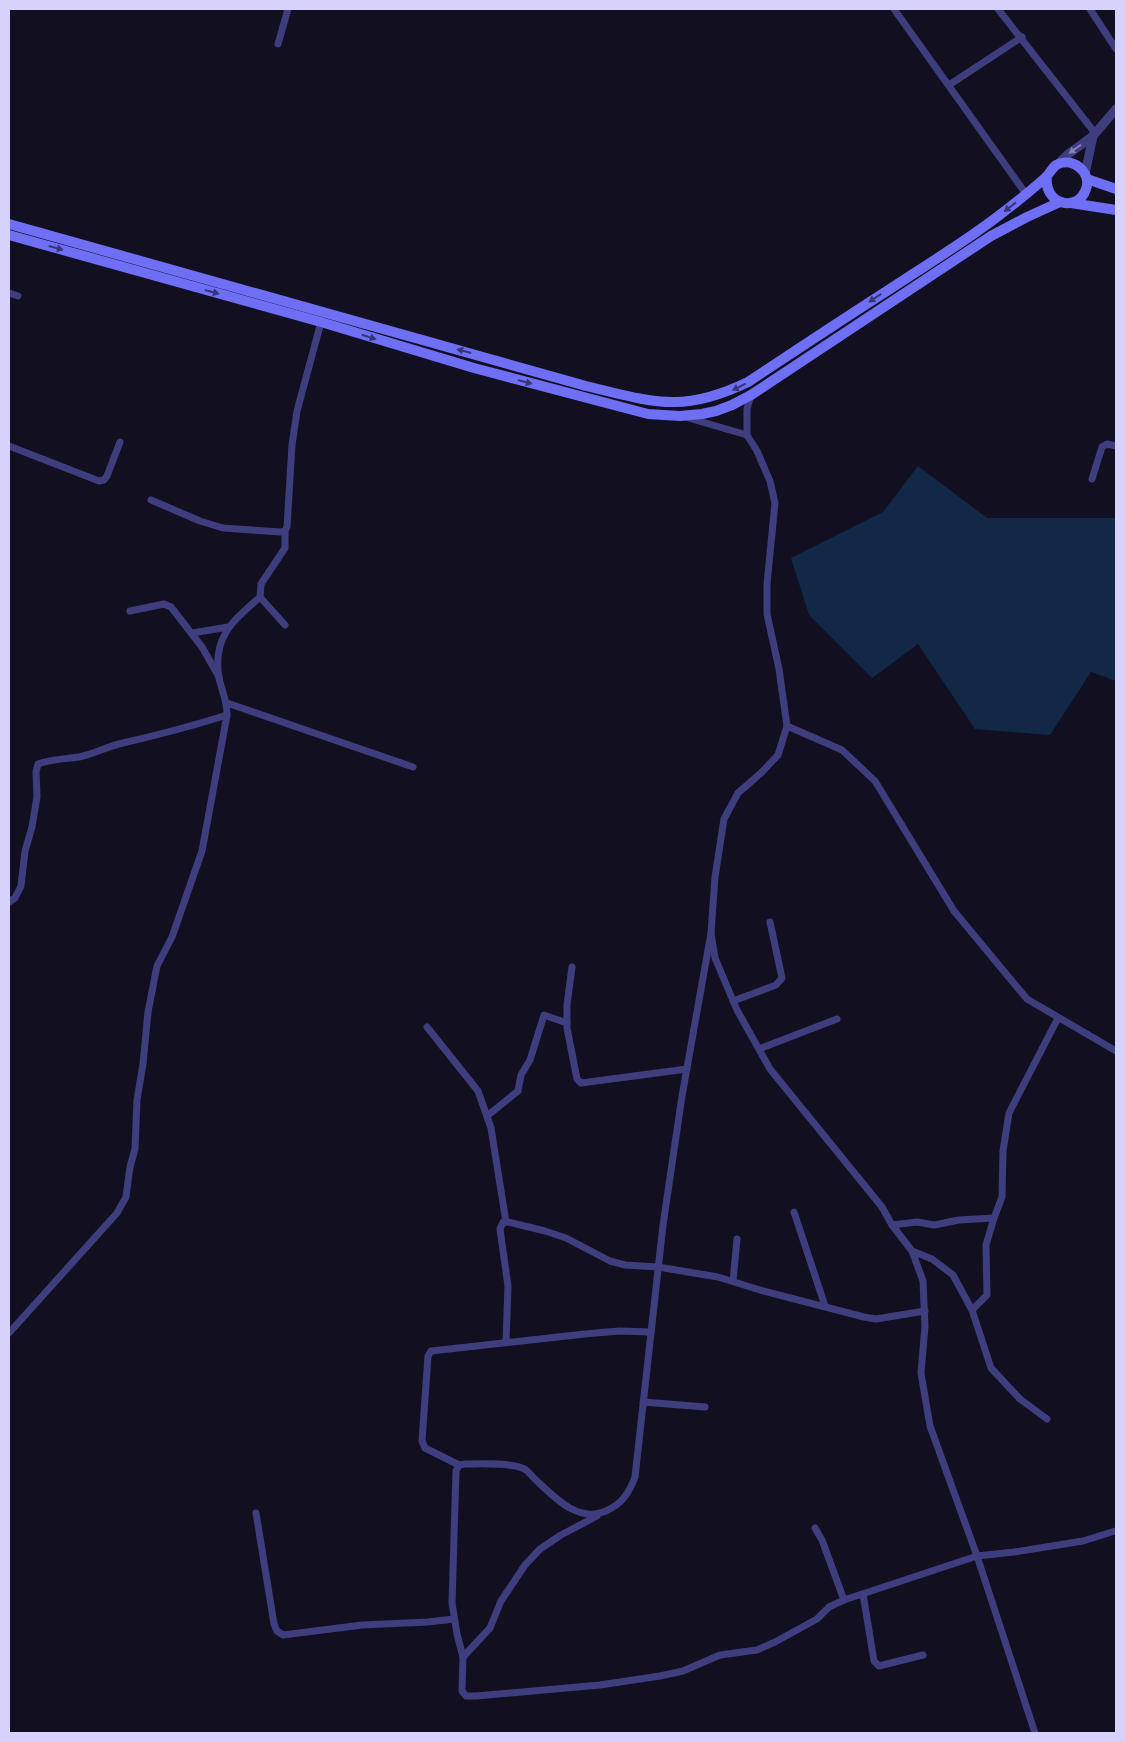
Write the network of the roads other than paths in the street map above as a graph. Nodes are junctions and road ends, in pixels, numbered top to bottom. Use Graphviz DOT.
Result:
graph roads {
  1 [pos="288,9"];
  2 [pos="894,9"];
  3 [pos="998,9"];
  4 [pos="1090,9"];
  5 [pos="1022,37"];
  6 [pos="278,44"];
  7 [pos="1116,49"];
  8 [pos="949,85"];
  9 [pos="1116,109"];
  10 [pos="1094,134"];
  11 [pos="1058,164"];
  12 [pos="1047,176"];
  13 [pos="1086,177"];
  14 [pos="1116,189"];
  15 [pos="1026,194"];
  16 [pos="1064,203"];
  17 [pos="1116,210"];
  18 [pos="9,224"];
  19 [pos="9,235"];
  20 [pos="174,276"];
  21 [pos="9,293"];
  22 [pos="18,296"];
  23 [pos="321,322"];
  24 [pos="586,386"];
  25 [pos="751,395"];
  26 [pos="583,398"];
  27 [pos="680,416"];
  28 [pos="747,435"];
  29 [pos="120,442"];
  30 [pos="9,446"];
  31 [pos="1116,446"];
  32 [pos="1092,479"];
  33 [pos="151,500"];
  34 [pos="285,531"];
  35 [pos="260,597"];
  36 [pos="130,611"];
  37 [pos="285,625"];
  38 [pos="228,627"];
  39 [pos="192,633"];
  40 [pos="219,677"];
  41 [pos="227,704"];
  42 [pos="227,715"];
  43 [pos="787,726"];
  44 [pos="413,767"];
  45 [pos="9,902"];
  46 [pos="770,922"];
  47 [pos="711,933"];
  48 [pos="572,967"];
  49 [pos="733,1001"];
  50 [pos="1058,1018"];
  51 [pos="837,1019"];
  52 [pos="567,1023"];
  53 [pos="427,1027"];
  54 [pos="759,1048"];
  55 [pos="1116,1051"];
  56 [pos="687,1069"];
  57 [pos="487,1116"];
  58 [pos="794,1212"];
  59 [pos="994,1218"];
  60 [pos="506,1222"];
  61 [pos="892,1225"];
  62 [pos="737,1239"];
  63 [pos="912,1251"];
  64 [pos="658,1267"];
  65 [pos="733,1281"];
  66 [pos="825,1306"];
  67 [pos="972,1310"];
  68 [pos="925,1311"];
  69 [pos="651,1332"];
  70 [pos="9,1333"];
  71 [pos="506,1342"];
  72 [pos="643,1402"];
  73 [pos="706,1407"];
  74 [pos="1046,1419"];
  75 [pos="459,1465"];
  76 [pos="607,1510"];
  77 [pos="256,1513"];
  78 [pos="815,1528"];
  79 [pos="1115,1531"];
  80 [pos="977,1556"];
  81 [pos="863,1594"];
  82 [pos="844,1600"];
  83 [pos="454,1619"];
  84 [pos="923,1655"];
  85 [pos="463,1656"];
  86 [pos="1035,1733"];
  1 -- 6 [label="street"];
  2 -- 8 [label="street"];
  3 -- 5 [label="street"];
  4 -- 7 [label="street"];
  5 -- 8 [label="street"];
  5 -- 10 [label="street"];
  8 -- 15 [label="street"];
  9 -- 10 [label="street"];
  10 -- 11 [label="street, one-way"];
  10 -- 13 [label="street"];
  11 -- 12 [label="main road"];
  11 -- 13 [label="main road"];
  12 -- 15 [label="main road"];
  12 -- 16 [label="main road"];
  13 -- 14 [label="main road"];
  13 -- 16 [label="main road"];
  15 -- 24 [label="main road, one-way"];
  16 -- 17 [label="main road"];
  16 -- 25 [label="main road"];
  18 -- 20 [label="main road"];
  19 -- 20 [label="main road, one-way"];
  20 -- 23 [label="main road, one-way"];
  24 -- 20 [label="main road, one-way"];
  21 -- 22 [label="street"];
  23 -- 26 [label="main road, one-way"];
  23 -- 34 [label="street"];
  24 -- 26 [label="main road"];
  25 -- 27 [label="main road"];
  25 -- 28 [label="street"];
  26 -- 27 [label="main road"];
  27 -- 28 [label="street"];
  28 -- 43 [label="street"];
  29 -- 30 [label="street"];
  31 -- 32 [label="street"];
  33 -- 34 [label="street"];
  34 -- 35 [label="street"];
  35 -- 37 [label="street"];
  35 -- 38 [label="street"];
  36 -- 39 [label="street"];
  38 -- 39 [label="street"];
  38 -- 40 [label="street"];
  39 -- 40 [label="street"];
  40 -- 41 [label="street"];
  41 -- 42 [label="street"];
  41 -- 44 [label="street"];
  42 -- 45 [label="street"];
  42 -- 70 [label="street"];
  43 -- 47 [label="street"];
  43 -- 50 [label="street"];
  46 -- 49 [label="street"];
  47 -- 49 [label="street"];
  47 -- 56 [label="street"];
  48 -- 52 [label="street"];
  49 -- 54 [label="street"];
  50 -- 55 [label="street"];
  50 -- 59 [label="street"];
  51 -- 54 [label="street"];
  52 -- 56 [label="street"];
  52 -- 57 [label="street"];
  53 -- 57 [label="street"];
  54 -- 61 [label="street"];
  56 -- 64 [label="street"];
  57 -- 60 [label="street"];
  58 -- 66 [label="street"];
  59 -- 61 [label="street"];
  59 -- 67 [label="street"];
  60 -- 64 [label="street"];
  60 -- 71 [label="street"];
  61 -- 63 [label="street"];
  62 -- 65 [label="street"];
  63 -- 67 [label="street"];
  63 -- 68 [label="street"];
  64 -- 65 [label="street"];
  64 -- 69 [label="street"];
  65 -- 66 [label="street"];
  66 -- 68 [label="street"];
  67 -- 74 [label="street"];
  68 -- 80 [label="street"];
  69 -- 71 [label="street"];
  69 -- 72 [label="street"];
  71 -- 75 [label="street"];
  72 -- 73 [label="street"];
  72 -- 76 [label="street"];
  75 -- 76 [label="street"];
  75 -- 83 [label="street"];
  76 -- 85 [label="street"];
  77 -- 83 [label="street"];
  78 -- 82 [label="street"];
  79 -- 80 [label="street"];
  80 -- 81 [label="street"];
  80 -- 86 [label="street"];
  81 -- 82 [label="street"];
  81 -- 84 [label="street"];
  82 -- 85 [label="street"];
  83 -- 85 [label="street"];
}
